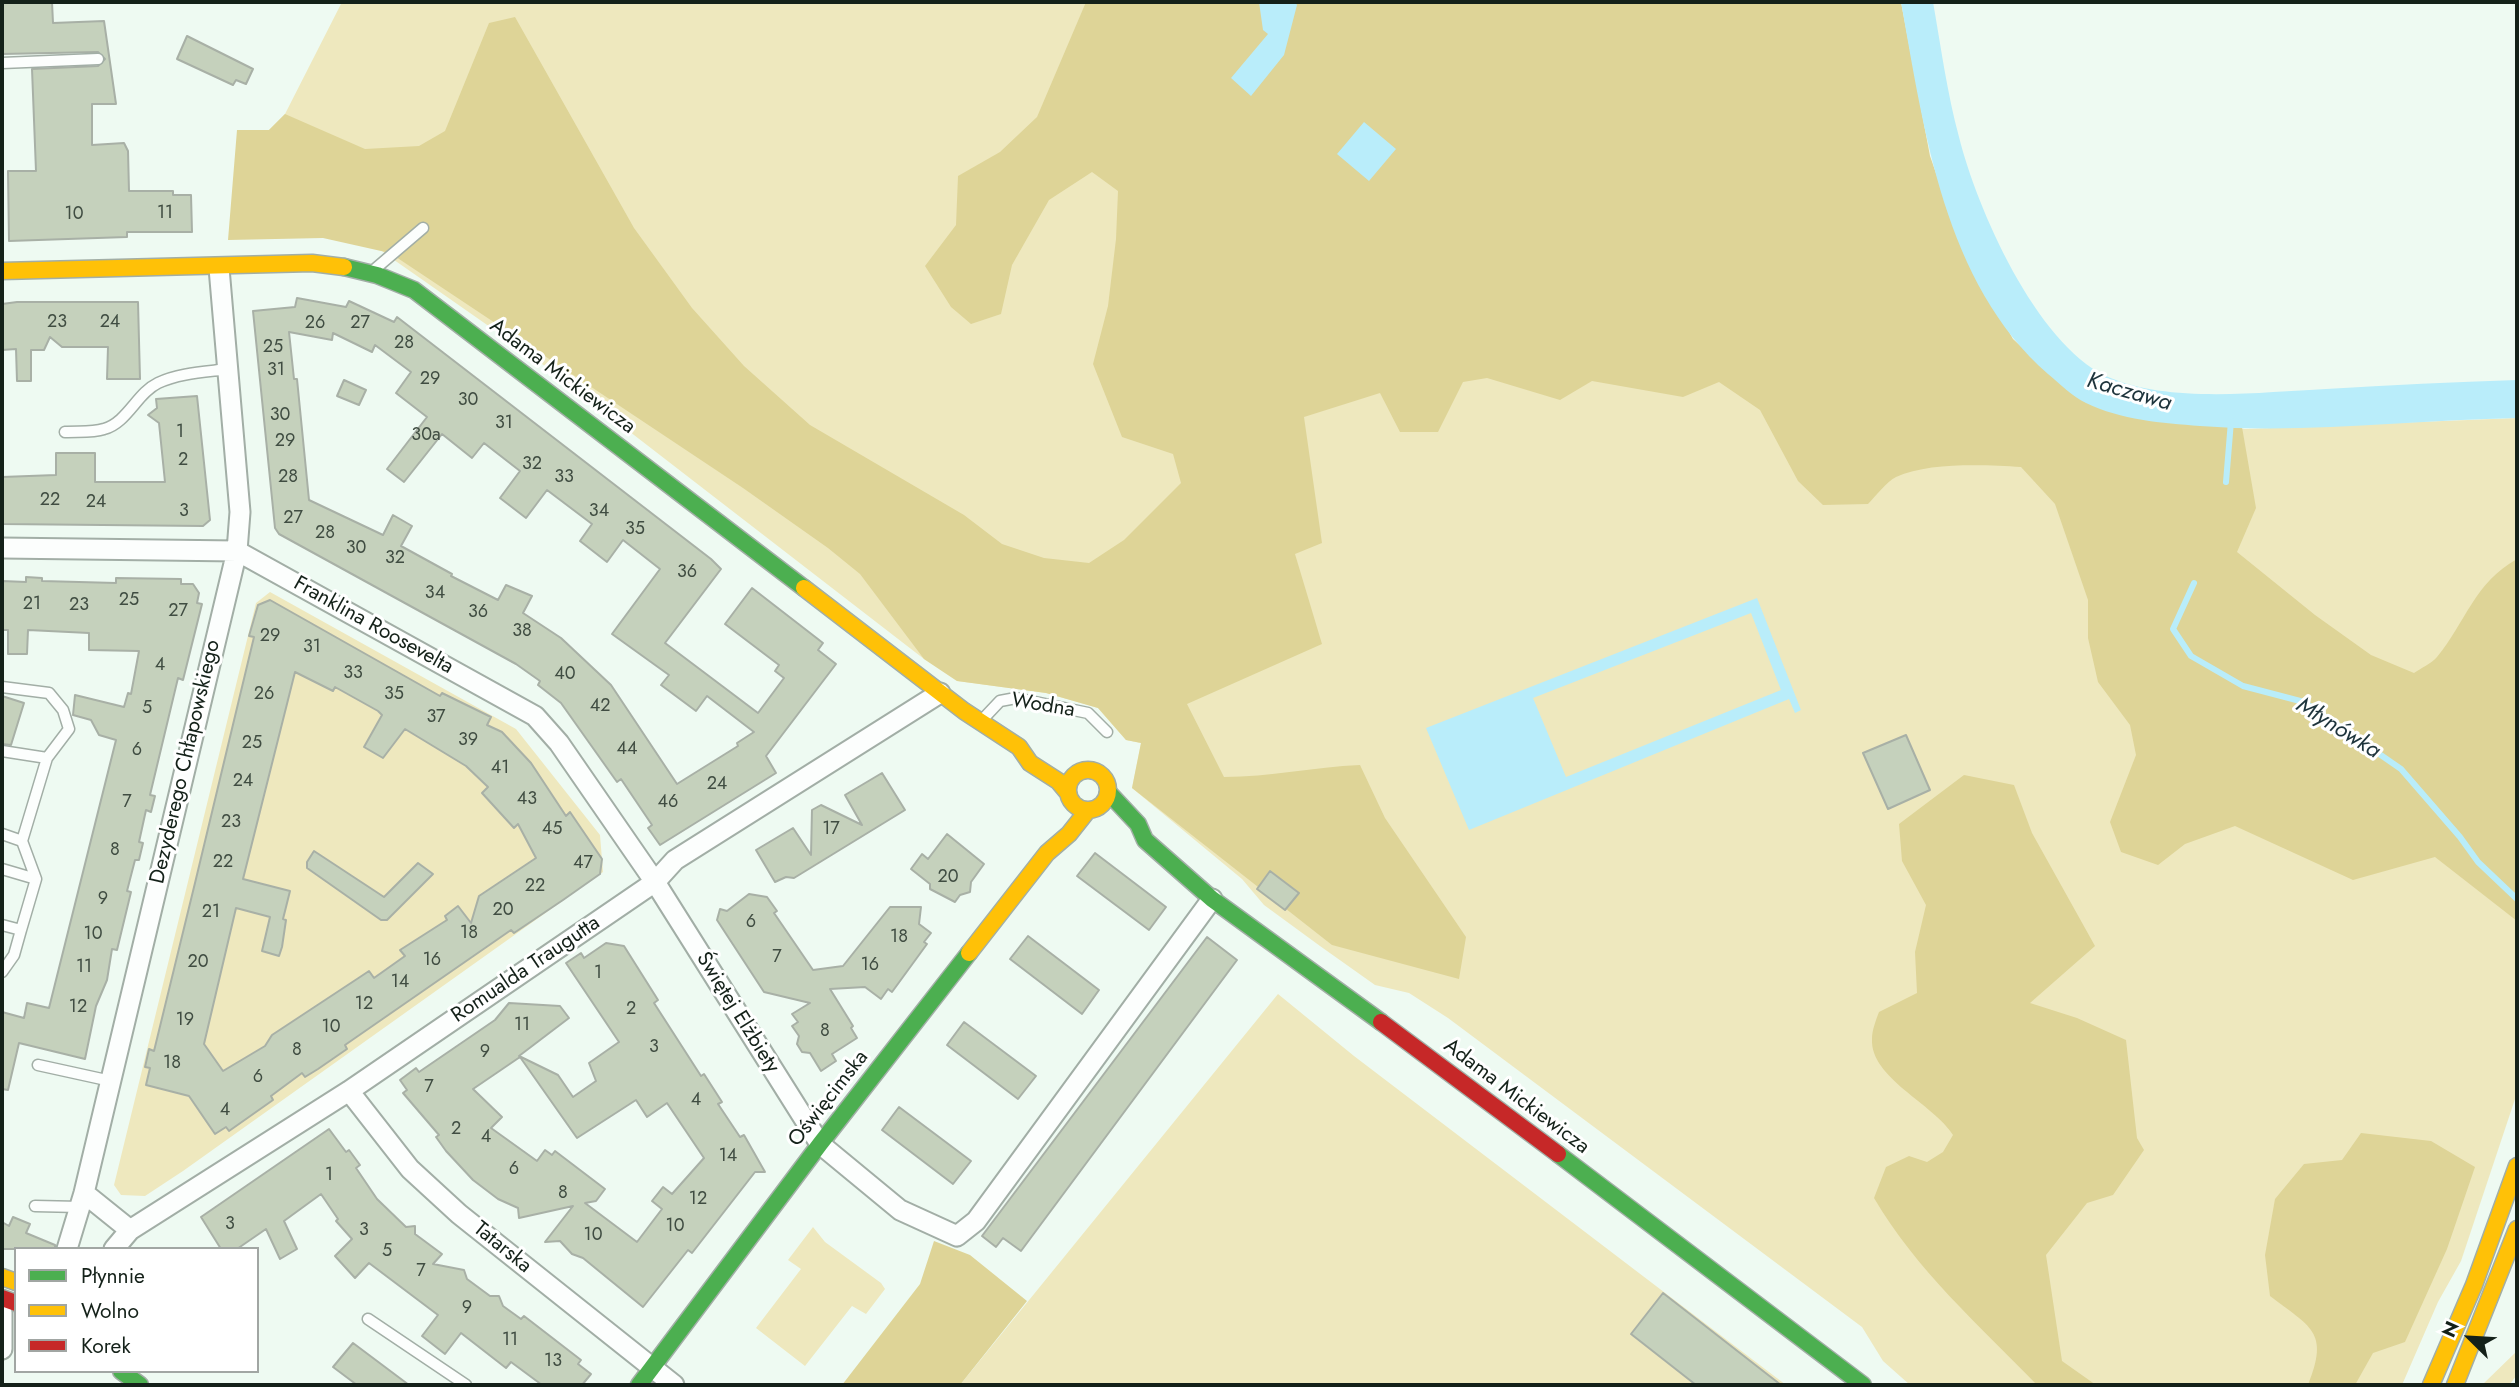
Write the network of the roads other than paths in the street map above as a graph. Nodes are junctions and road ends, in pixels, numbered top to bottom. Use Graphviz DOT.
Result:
graph roads {
  1 [pos="98,58"];
  2 [pos="2,63"];
  3 [pos="423,228"];
  4 [pos="219,268"];
  5 [pos="2,271"];
  6 [pos="372,272"];
  7 [pos="229,369"];
  8 [pos="65,432"];
  9 [pos="2,548"];
  10 [pos="237,551"];
  11 [pos="2,687"];
  12 [pos="940,693"];
  13 [pos="981,722"];
  14 [pos="1107,732"];
  15 [pos="1019,747"];
  16 [pos="2,751"];
  17 [pos="1043,751"];
  18 [pos="47,758"];
  19 [pos="1061,762"];
  20 [pos="1082,771"];
  21 [pos="1108,792"];
  22 [pos="1069,796"];
  23 [pos="1090,809"];
  24 [pos="2,834"];
  25 [pos="1145,840"];
  26 [pos="22,841"];
  27 [pos="1057,842"];
  28 [pos="2,869"];
  29 [pos="36,878"];
  30 [pos="655,882"];
  31 [pos="1212,899"];
  32 [pos="2,925"];
  33 [pos="21,930"];
  34 [pos="2,972"];
  35 [pos="37,1065"];
  36 [pos="111,1081"];
  37 [pos="349,1091"];
  38 [pos="820,1144"];
  39 [pos="2516,1167"];
  40 [pos="82,1200"];
  41 [pos="34,1206"];
  42 [pos="2517,1229"];
  43 [pos="130,1230"];
  44 [pos="68,1247"];
  45 [pos="116,1247"];
  46 [pos="2,1312"];
  47 [pos="368,1319"];
  48 [pos="2,1349"];
  49 [pos="652,1368"];
  50 [pos="124,1373"];
  51 [pos="140,1385"];
  52 [pos="466,1385"];
  53 [pos="639,1385"];
  54 [pos="674,1385"];
  55 [pos="1863,1385"];
  56 [pos="2431,1385"];
  57 [pos="2455,1385"];
  1 -- 2 [label="lane"];
  3 -- 6 [label="lane"];
  4 -- 5 [label="street, Adama Mickiewicza"];
  4 -- 6 [label="street, Adama Mickiewicza"];
  4 -- 7 [label="street, Dezyderego Chłapowskiego"];
  6 -- 12 [label="street, Adama Mickiewicza"];
  7 -- 8 [label="lane"];
  7 -- 10 [label="street, Dezyderego Chłapowskiego"];
  9 -- 10 [label="street, Franklina Roosevelta"];
  10 -- 30 [label="street, Franklina Roosevelta"];
  10 -- 36 [label="street, Dezyderego Chłapowskiego"];
  11 -- 18 [label="lane"];
  12 -- 13 [label="street, Adama Mickiewicza"];
  12 -- 30 [label="street, Romualda Traugutta"];
  13 -- 14 [label="lane, Wodna"];
  13 -- 15 [label="street, Adama Mickiewicza"];
  15 -- 17 [label="street, Adama Mickiewicza"];
  15 -- 22 [label="street, Adama Mickiewicza"];
  16 -- 18 [label="lane"];
  18 -- 26 [label="lane"];
  19 -- 20 [label="street"];
  20 -- 21 [label="street"];
  20 -- 22 [label="street"];
  21 -- 23 [label="street"];
  21 -- 25 [label="street, Adama Mickiewicza"];
  22 -- 23 [label="street"];
  22 -- 27 [label="street, Oświęcimska"];
  23 -- 25 [label="street, Adama Mickiewicza"];
  23 -- 27 [label="street, Oświęcimska"];
  24 -- 26 [label="lane"];
  25 -- 31 [label="street, Adama Mickiewicza"];
  26 -- 29 [label="lane"];
  27 -- 38 [label="street, Oświęcimska"];
  28 -- 29 [label="lane"];
  29 -- 33 [label="lane"];
  30 -- 37 [label="street, Romualda Traugutta"];
  30 -- 38 [label="street, Świętej Elżbiety"];
  31 -- 38 [label="street, Świętej Elżbiety"];
  31 -- 55 [label="street, Adama Mickiewicza"];
  32 -- 33 [label="lane"];
  33 -- 34 [label="lane"];
  35 -- 36 [label="lane"];
  36 -- 40 [label="street, Dezyderego Chłapowskiego"];
  37 -- 43 [label="street, Romualda Traugutta"];
  37 -- 49 [label="street, Tatarska"];
  38 -- 49 [label="street, Oświęcimska"];
  39 -- 56 [label="street"];
  40 -- 41 [label="lane"];
  40 -- 43 [label="street"];
  40 -- 44 [label="street, Dezyderego Chłapowskiego"];
  42 -- 57 [label="street"];
  43 -- 45 [label="street, Romualda Traugutta"];
  46 -- 48 [label="street"];
  47 -- 52 [label="lane"];
  49 -- 53 [label="street, Oświęcimska"];
  49 -- 54 [label="street, Tatarska"];
  50 -- 51 [label="street"];
}
